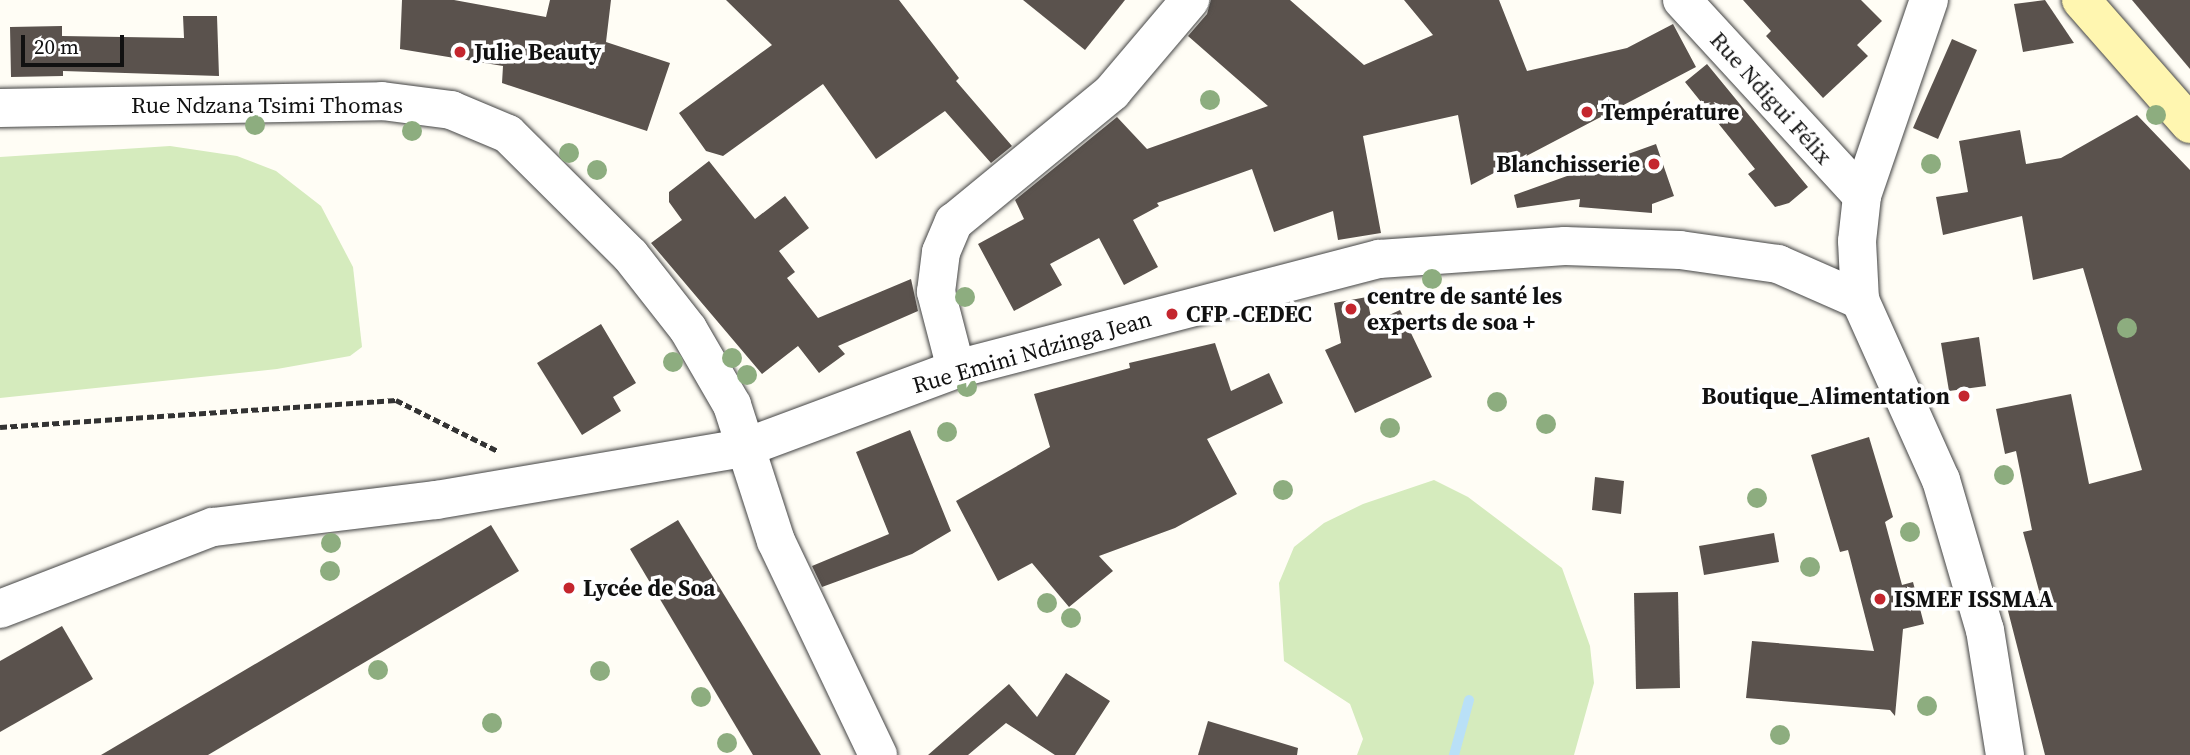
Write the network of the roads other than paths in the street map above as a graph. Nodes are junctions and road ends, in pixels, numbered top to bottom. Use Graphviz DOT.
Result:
graph roads {
  1 [pos="1190,0"];
  2 [pos="1682,0"];
  3 [pos="1929,0"];
  4 [pos="2081,0"];
  5 [pos="0,108"];
  6 [pos="2190,124"];
  7 [pos="1862,195"];
  8 [pos="1860,300"];
  9 [pos="956,369"];
  10 [pos="744,448"];
  11 [pos="0,608"];
  12 [pos="878,755"];
  13 [pos="2005,755"];
  1 -- 9 [label="street"];
  2 -- 7 [label="street, Rue Ndigui Félix"];
  3 -- 7 [label="street"];
  4 -- 6 [label="street"];
  5 -- 10 [label="street, Rue Ndzana Tsimi Thomas"];
  7 -- 8 [label="street"];
  8 -- 9 [label="street, Rue Emini Ndzinga Jean"];
  8 -- 13 [label="street"];
  9 -- 10 [label="street, Rue Emini Ndzinga Jean"];
  10 -- 11 [label="street, Rue Emini Ndzinga Jean"];
  10 -- 12 [label="street, Rue Ndzana Tsimi Thomas"];
}
